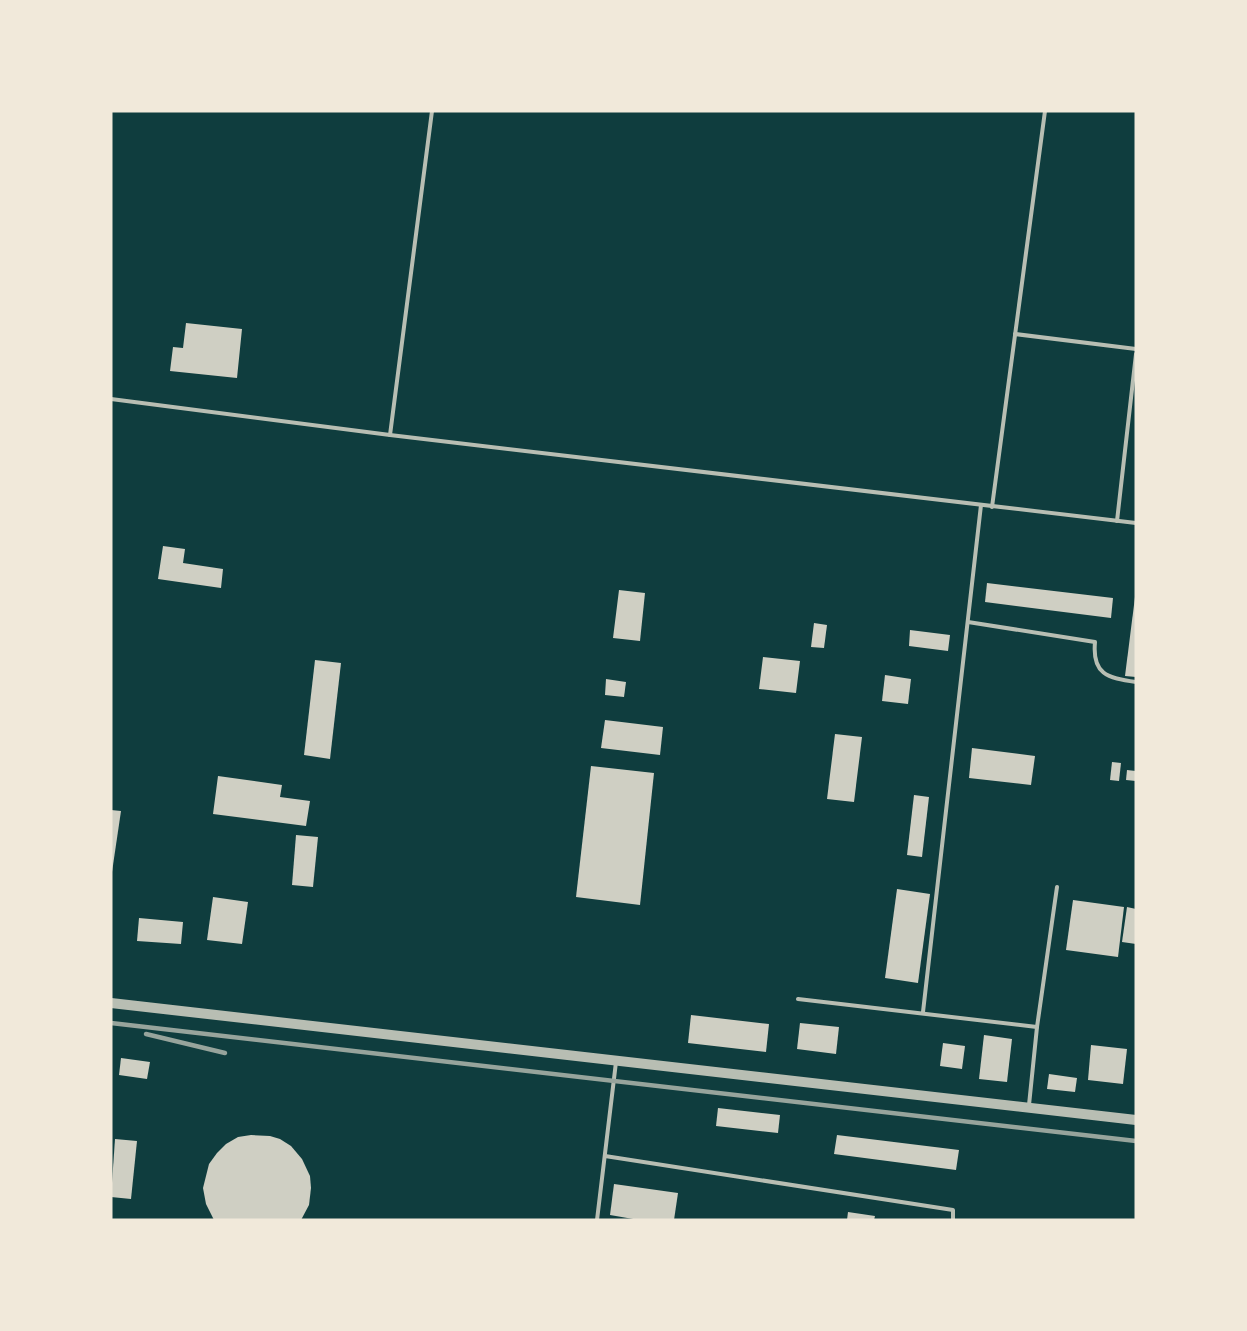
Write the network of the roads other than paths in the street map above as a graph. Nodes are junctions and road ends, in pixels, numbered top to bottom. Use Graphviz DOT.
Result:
graph roads {
  1 [pos="432,111"];
  2 [pos="1046,111"];
  3 [pos="1015,334"];
  4 [pos="1136,352"];
  5 [pos="111,399"];
  6 [pos="390,435"];
  7 [pos="981,505"];
  8 [pos="992,507"];
  9 [pos="1117,521"];
  10 [pos="1136,523"];
  11 [pos="968,622"];
  12 [pos="1136,682"];
  13 [pos="1057,887"];
  14 [pos="798,999"];
  15 [pos="111,1003"];
  16 [pos="923,1012"];
  17 [pos="1037,1027"];
  18 [pos="616,1061"];
  19 [pos="1029,1109"];
  20 [pos="1136,1120"];
  21 [pos="605,1156"];
  22 [pos="597,1220"];
  23 [pos="953,1220"];
  1 -- 6 [label="lane"];
  2 -- 3 [label="lane"];
  3 -- 4 [label="lane"];
  3 -- 8 [label="lane"];
  4 -- 9 [label="lane"];
  5 -- 6 [label="lane"];
  6 -- 7 [label="lane"];
  7 -- 8 [label="lane"];
  7 -- 11 [label="lane"];
  8 -- 9 [label="lane"];
  9 -- 10 [label="lane"];
  11 -- 12 [label="lane"];
  11 -- 16 [label="lane"];
  13 -- 17 [label="lane"];
  14 -- 16 [label="lane"];
  15 -- 18 [label="street"];
  16 -- 17 [label="lane"];
  17 -- 19 [label="lane"];
  18 -- 19 [label="street"];
  18 -- 21 [label="lane"];
  19 -- 20 [label="street"];
  21 -- 22 [label="lane"];
  21 -- 23 [label="lane"];
}
